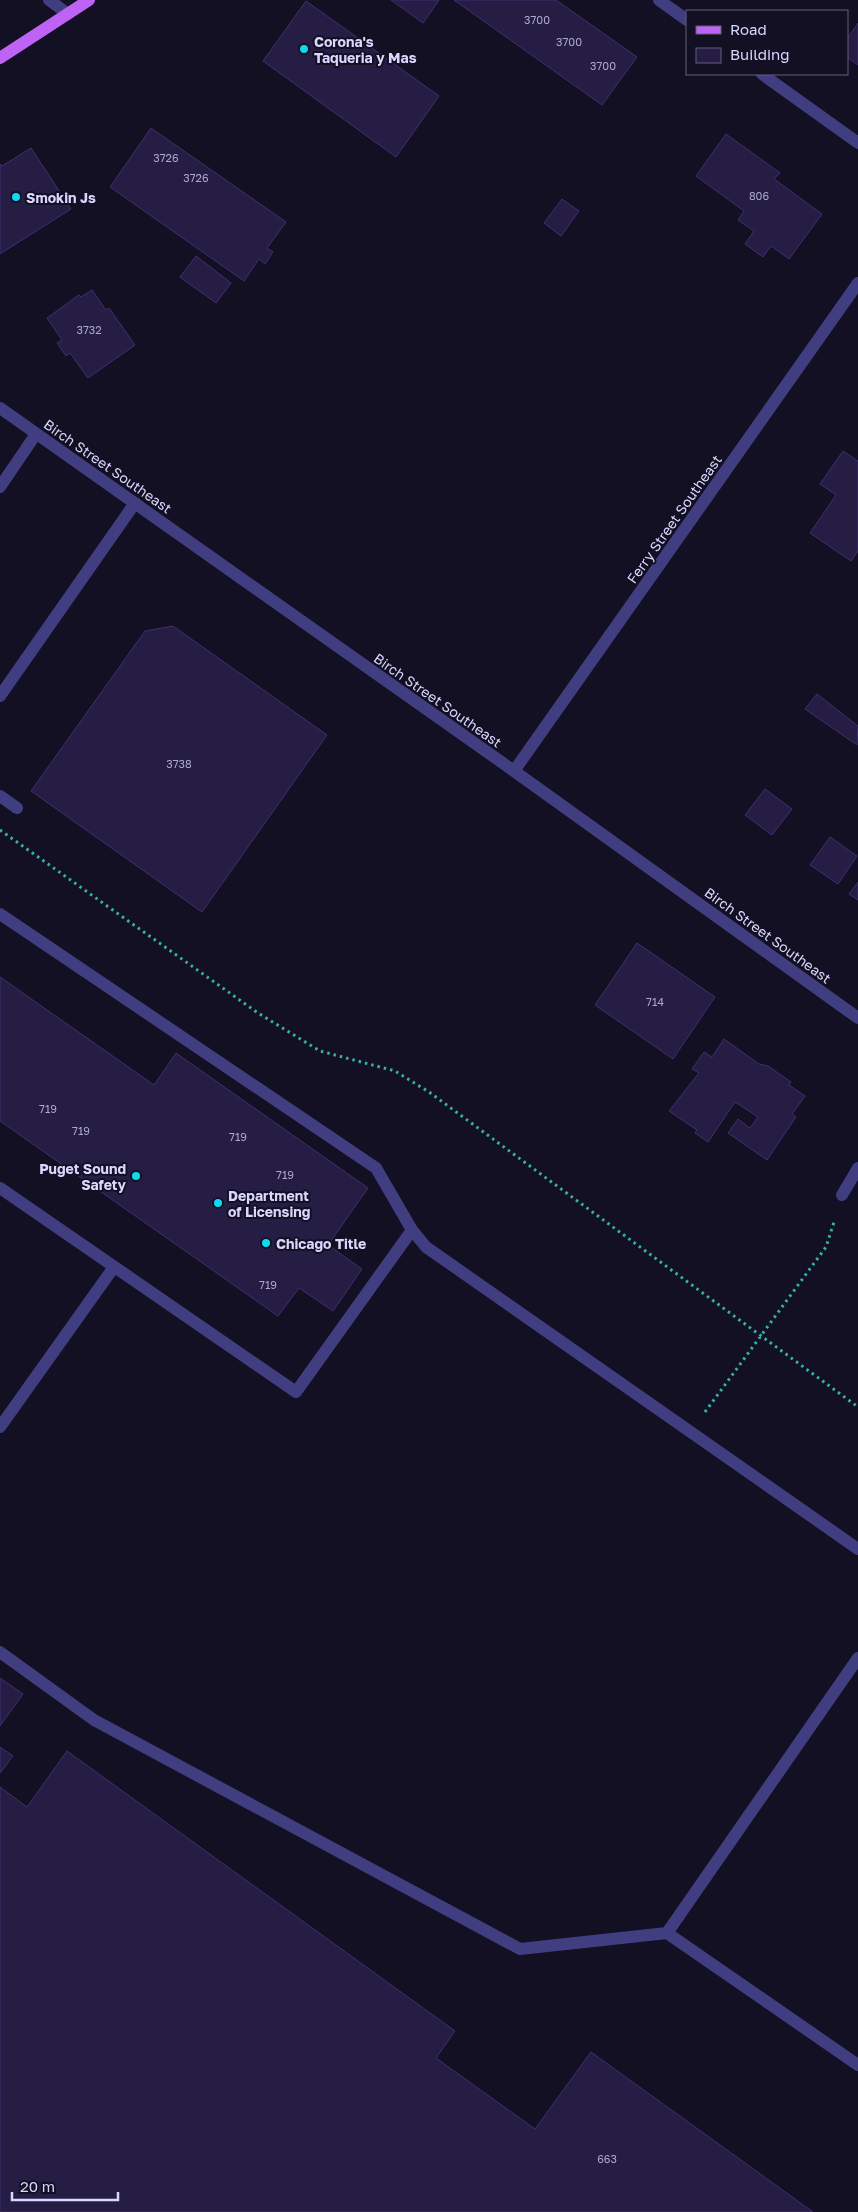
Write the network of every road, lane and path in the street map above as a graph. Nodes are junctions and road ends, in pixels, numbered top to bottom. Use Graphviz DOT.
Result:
graph roads {
  1 [pos="49,0"];
  2 [pos="89,0"];
  3 [pos="659,0"];
  4 [pos="68,14"];
  5 [pos="686,19"];
  6 [pos="0,58"];
  7 [pos="763,75"];
  8 [pos="858,143"];
  9 [pos="858,283"];
  10 [pos="0,408"];
  11 [pos="36,434"];
  12 [pos="0,487"];
  13 [pos="134,504"];
  14 [pos="0,696"];
  15 [pos="514,772"];
  16 [pos="0,796"];
  17 [pos="17,808"];
  18 [pos="0,830"];
  19 [pos="0,914"];
  20 [pos="858,1018"];
  21 [pos="858,1168"];
  22 [pos="0,1188"];
  23 [pos="842,1195"];
  24 [pos="412,1230"];
  25 [pos="114,1267"];
  26 [pos="762,1337"];
  27 [pos="858,1407"];
  28 [pos="0,1427"];
  29 [pos="690,1432"];
  30 [pos="858,1550"];
  31 [pos="0,1652"];
  32 [pos="858,1658"];
  33 [pos="666,1933"];
  34 [pos="858,2065"];
  1 -- 4 [label="street"];
  2 -- 4 [label="main road"];
  3 -- 5 [label="street"];
  4 -- 6 [label="main road"];
  7 -- 8 [label="street"];
  9 -- 15 [label="street, Ferry Street Southeast"];
  10 -- 11 [label="street, Birch Street Southeast"];
  11 -- 12 [label="street"];
  11 -- 13 [label="street, Birch Street Southeast"];
  13 -- 14 [label="street"];
  13 -- 15 [label="street, Birch Street Southeast"];
  15 -- 20 [label="street, Birch Street Southeast"];
  16 -- 17 [label="street"];
  18 -- 26 [label="path"];
  19 -- 24 [label="street"];
  21 -- 23 [label="street"];
  22 -- 25 [label="street"];
  23 -- 26 [label="path"];
  24 -- 25 [label="street"];
  24 -- 29 [label="street"];
  25 -- 28 [label="street"];
  26 -- 27 [label="path"];
  26 -- 29 [label="path"];
  29 -- 30 [label="street"];
  31 -- 33 [label="street"];
  32 -- 33 [label="street"];
  33 -- 34 [label="street"];
}
